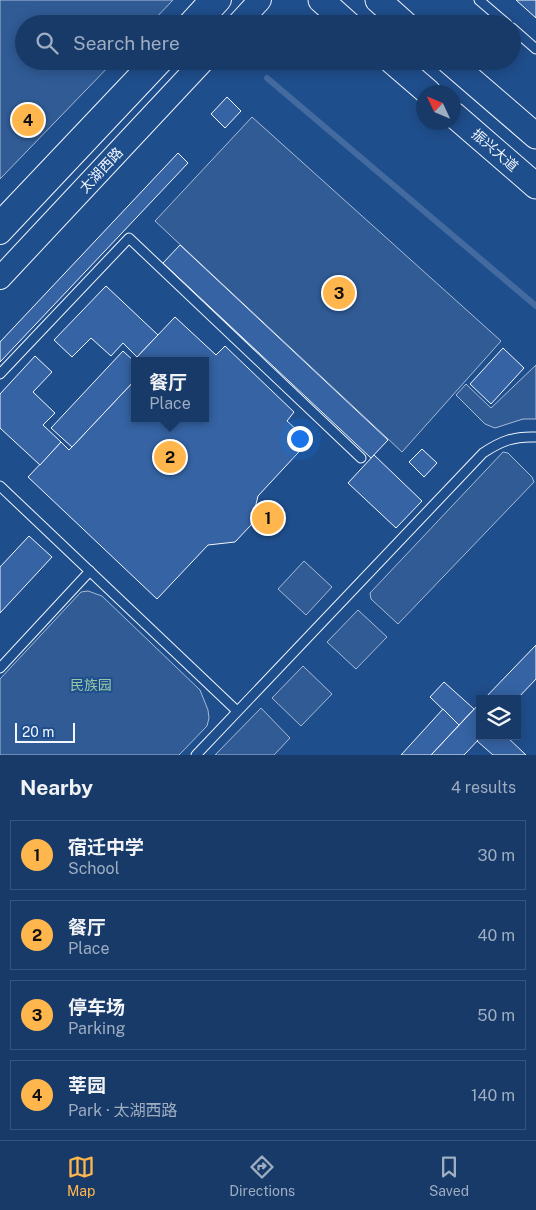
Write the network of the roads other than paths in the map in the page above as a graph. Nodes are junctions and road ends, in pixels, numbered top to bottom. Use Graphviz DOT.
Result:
graph roads {
  1 [pos="202,0"];
  2 [pos="220,0"];
  3 [pos="260,0"];
  4 [pos="321,0"];
  5 [pos="378,0"];
  6 [pos="479,0"];
  7 [pos="188,15"];
  8 [pos="206,15"];
  9 [pos="246,15"];
  10 [pos="338,15"];
  11 [pos="395,15"];
  12 [pos="496,15"];
  13 [pos="521,36"];
  14 [pos="536,49"];
  15 [pos="135,70"];
  16 [pos="154,70"];
  17 [pos="195,70"];
  18 [pos="402,70"];
  19 [pos="459,70"];
  20 [pos="420,85"];
  21 [pos="461,121"];
  22 [pos="536,136"];
  23 [pos="536,186"];
  24 [pos="0,213"];
  25 [pos="0,233"];
  26 [pos="0,278"];
  27 [pos="0,374"];
  28 [pos="536,436"];
  29 [pos="361,458"];
  30 [pos="0,486"];
  31 [pos="90,571"];
  32 [pos="0,668"];
  33 [pos="238,711"];
  34 [pos="196,755"];
  1 -- 7 [label="lane"];
  2 -- 8 [label="street"];
  3 -- 9 [label="street"];
  4 -- 10 [label="main road"];
  5 -- 11 [label="main road"];
  6 -- 12 [label="lane"];
  13 -- 14 [label="lane"];
  15 -- 24 [label="lane"];
  16 -- 25 [label="street"];
  17 -- 26 [label="street, 太湖西路"];
  18 -- 20 [label="main road"];
  19 -- 22 [label="main road"];
  21 -- 23 [label="main road, 振兴大道"];
  27 -- 29 [label="lane"];
  28 -- 33 [label="lane"];
  30 -- 31 [label="lane"];
  31 -- 32 [label="lane"];
  31 -- 33 [label="lane"];
  33 -- 34 [label="lane"];
}
